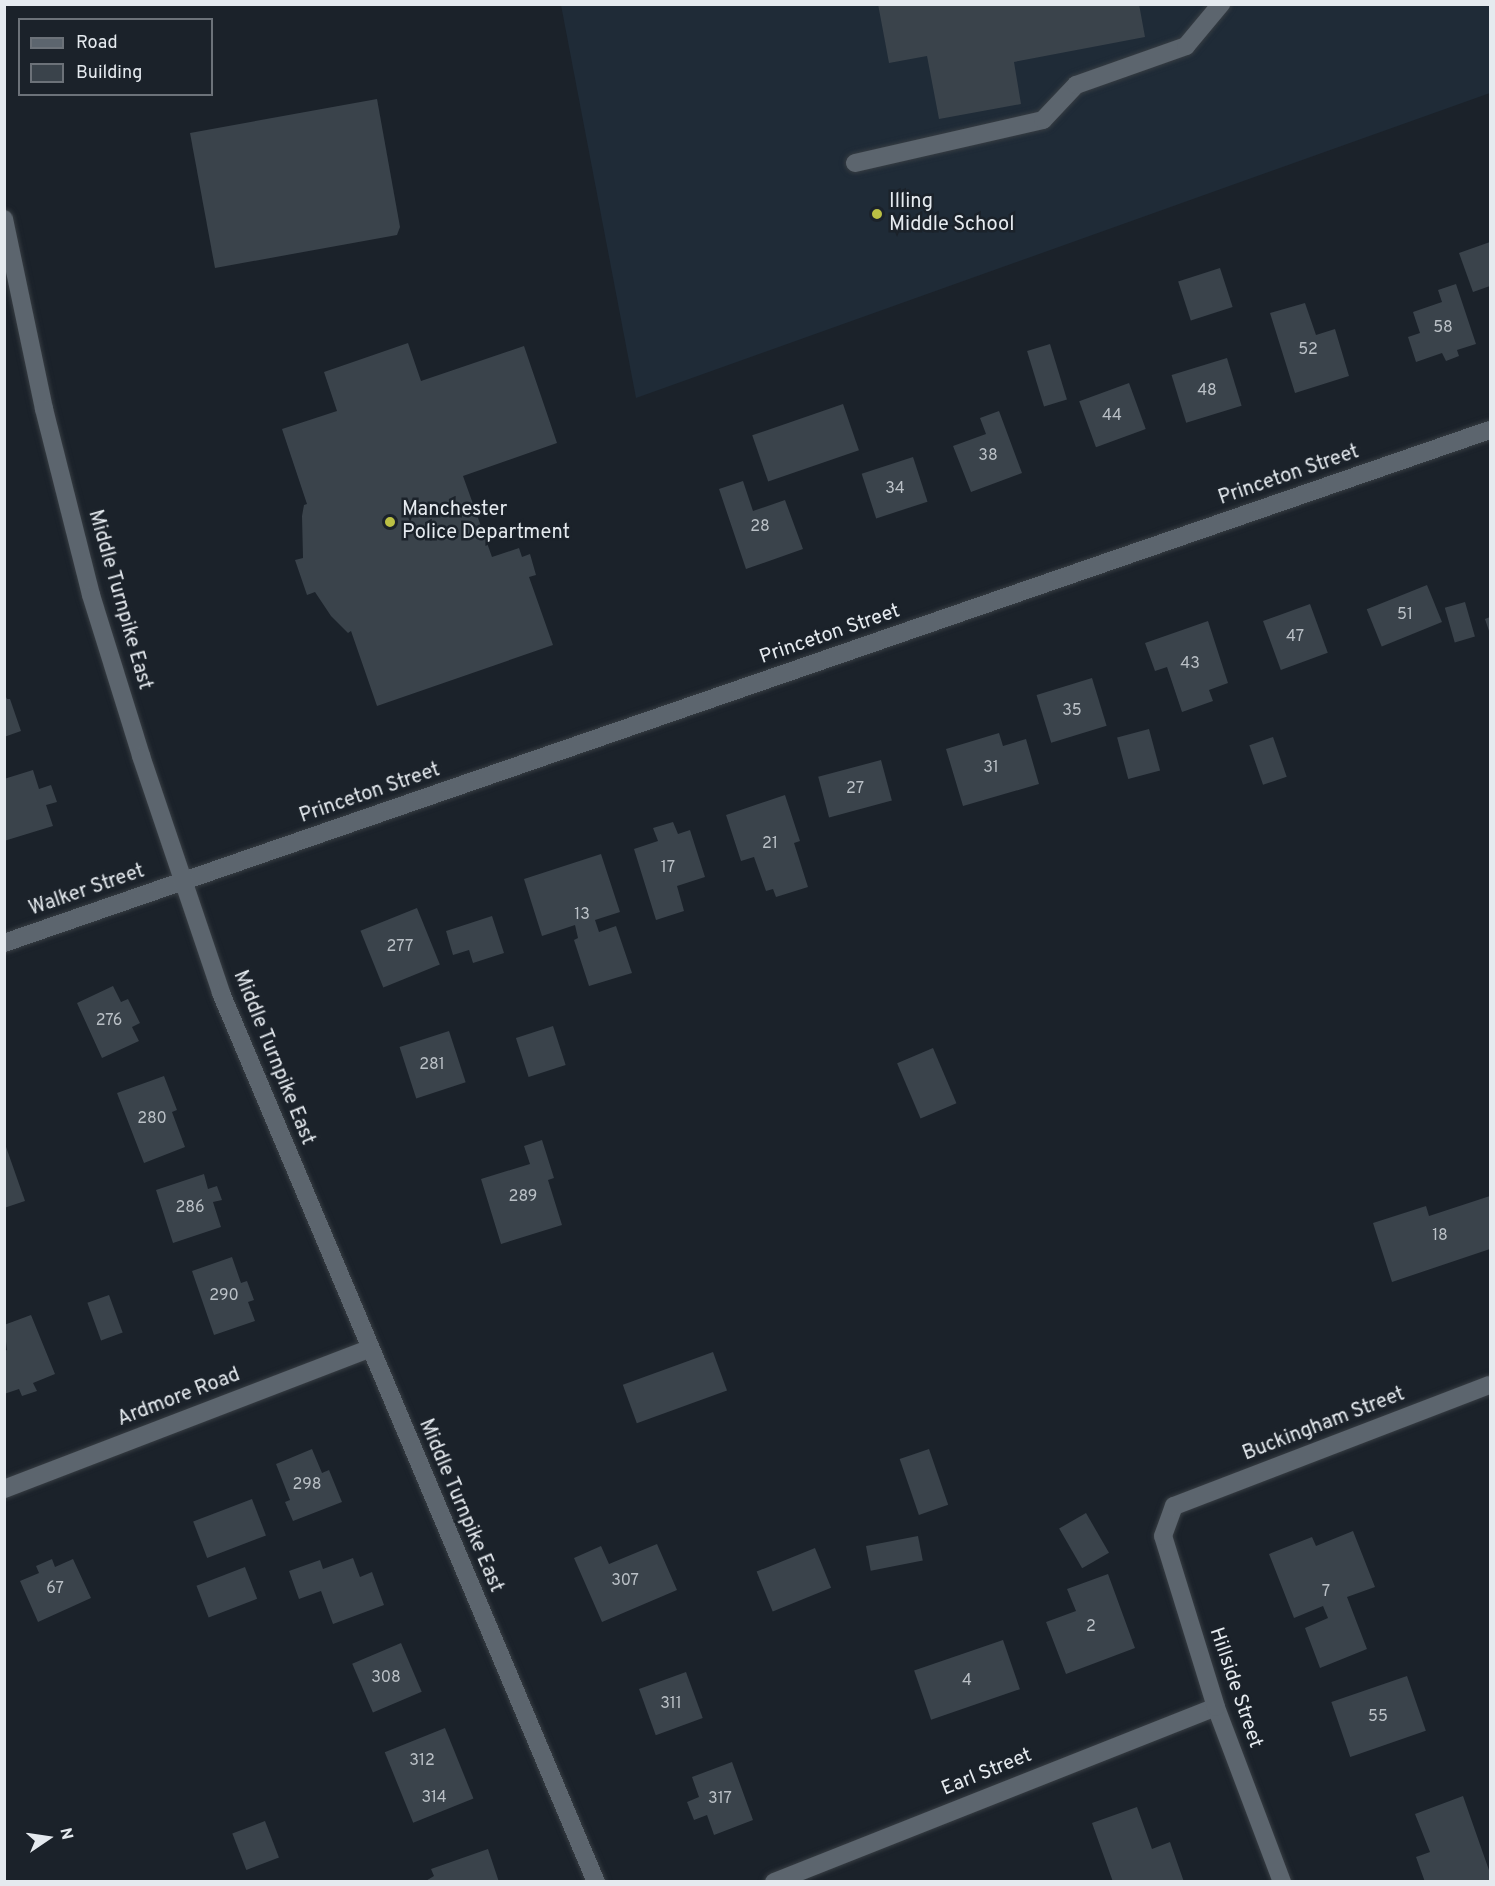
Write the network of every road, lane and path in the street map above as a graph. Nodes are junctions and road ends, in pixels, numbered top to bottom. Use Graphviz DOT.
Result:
graph roads {
  1 [pos="1221,4"];
  2 [pos="855,163"];
  3 [pos="4,219"];
  4 [pos="1491,430"];
  5 [pos="183,882"];
  6 [pos="4,943"];
  7 [pos="369,1349"];
  8 [pos="1491,1385"];
  9 [pos="4,1489"];
  10 [pos="1174,1506"];
  11 [pos="1216,1707"];
  12 [pos="596,1881"];
  13 [pos="774,1881"];
  14 [pos="1282,1881"];
  1 -- 2 [label="street"];
  3 -- 5 [label="street, Middle Turnpike East"];
  4 -- 5 [label="street, Princeton Street"];
  5 -- 6 [label="street, Walker Street"];
  5 -- 7 [label="street, Middle Turnpike East"];
  7 -- 9 [label="street, Ardmore Road"];
  7 -- 12 [label="street, Middle Turnpike East"];
  8 -- 10 [label="street, Buckingham Street"];
  10 -- 11 [label="street, Hillside Street"];
  11 -- 13 [label="street, Earl Street"];
  11 -- 14 [label="street, Hillside Street"];
}
